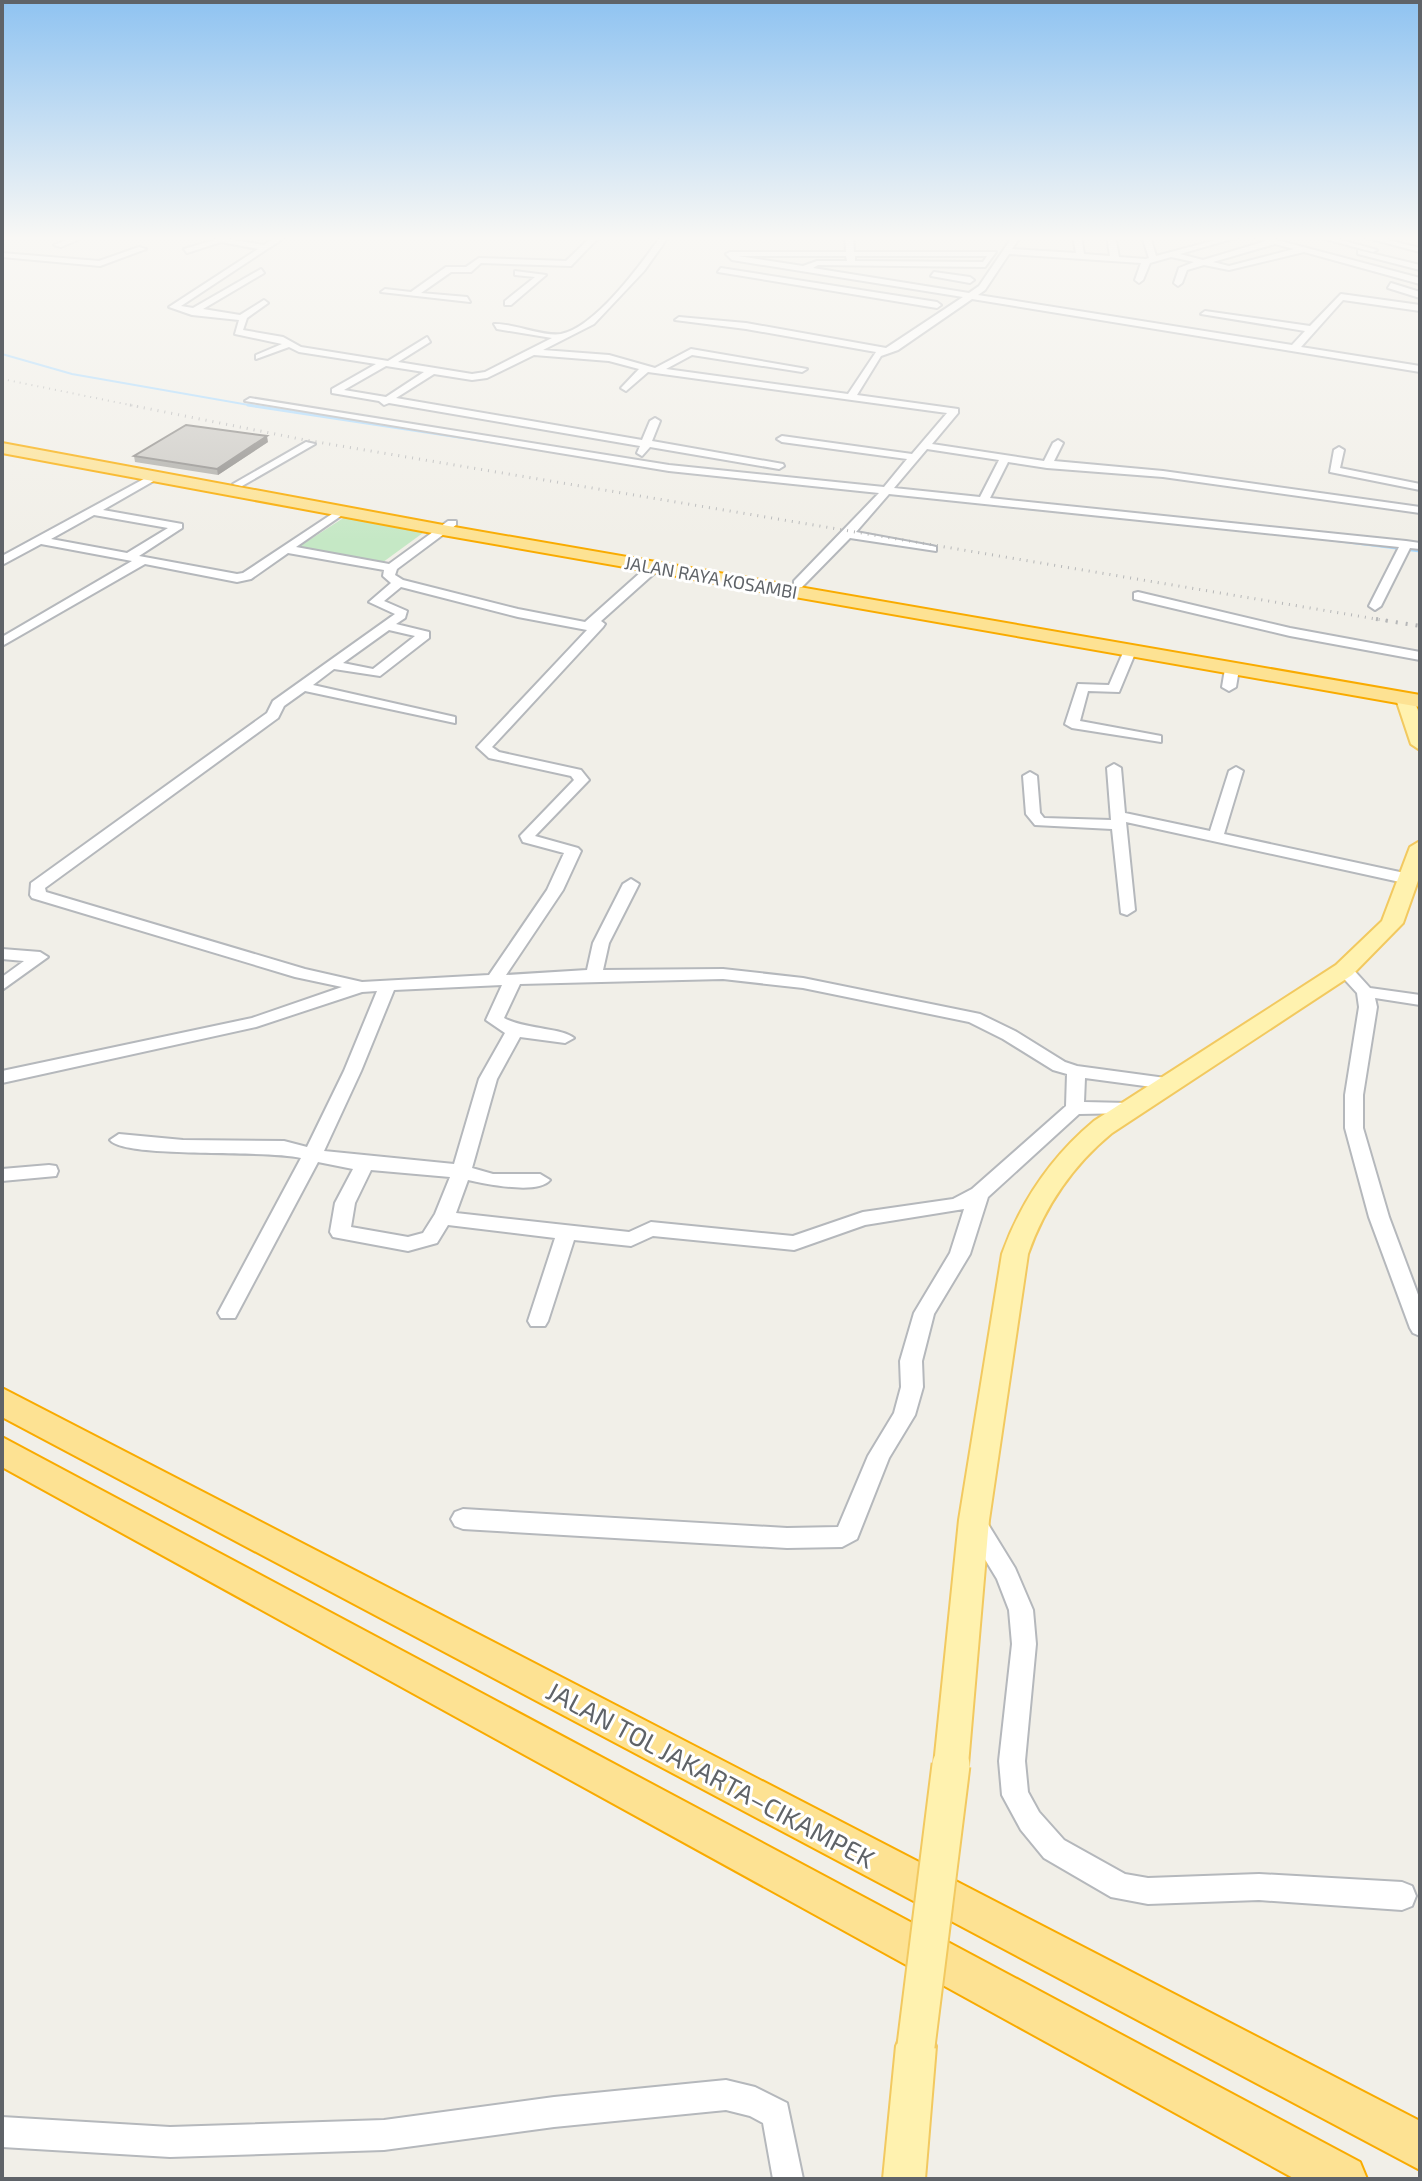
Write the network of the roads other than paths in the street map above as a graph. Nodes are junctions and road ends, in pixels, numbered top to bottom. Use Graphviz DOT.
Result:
graph roads {
  1 [pos="273,338"];
  2 [pos="559,338"];
  3 [pos="813,338"];
  4 [pos="907,338"];
  5 [pos="1225,338"];
  6 [pos="1304,338"];
  7 [pos="427,340"];
  8 [pos="287,345"];
  9 [pos="1294,349"];
  10 [pos="888,351"];
  11 [pos="534,352"];
  12 [pos="259,357"];
  13 [pos="386,364"];
  14 [pos="802,369"];
  15 [pos="1420,369"];
  16 [pos="651,370"];
  17 [pos="432,371"];
  18 [pos="626,388"];
  19 [pos="335,391"];
  20 [pos="851,397"];
  21 [pos="387,400"];
  22 [pos="250,401"];
  23 [pos="297,409"];
  24 [pos="655,421"];
  25 [pos="354,422"];
  26 [pos="782,439"];
  27 [pos="2,441"];
  28 [pos="645,442"];
  29 [pos="1058,443"];
  30 [pos="310,444"];
  31 [pos="926,446"];
  32 [pos="2,448"];
  33 [pos="1339,450"];
  34 [pos="913,457"];
  35 [pos="1005,458"];
  36 [pos="1041,464"];
  37 [pos="779,466"];
  38 [pos="644,467"];
  39 [pos="149,474"];
  40 [pos="1027,479"];
  41 [pos="238,484"];
  42 [pos="1420,487"];
  43 [pos="881,494"];
  44 [pos="984,500"];
  45 [pos="1420,510"];
  46 [pos="92,511"];
  47 [pos="341,511"];
  48 [pos="447,526"];
  49 [pos="847,534"];
  50 [pos="40,540"];
  51 [pos="1420,546"];
  52 [pos="2,547"];
  53 [pos="1404,548"];
  54 [pos="286,549"];
  55 [pos="932,549"];
  56 [pos="20,551"];
  57 [pos="1420,555"];
  58 [pos="127,558"];
  59 [pos="2,561"];
  60 [pos="141,561"];
  61 [pos="654,567"];
  62 [pos="391,568"];
  63 [pos="399,583"];
  64 [pos="798,584"];
  65 [pos="1138,596"];
  66 [pos="1375,606"];
  67 [pos="599,624"];
  68 [pos="388,626"];
  69 [pos="2,642"];
  70 [pos="1130,651"];
  71 [pos="1420,656"];
  72 [pos="331,665"];
  73 [pos="302,686"];
  74 [pos="1415,697"];
  75 [pos="450,720"];
  76 [pos="1156,739"];
  77 [pos="1420,744"];
  78 [pos="1114,768"];
  79 [pos="1236,771"];
  80 [pos="1030,776"];
  81 [pos="1121,820"];
  82 [pos="1216,836"];
  83 [pos="1419,853"];
  84 [pos="1409,879"];
  85 [pos="631,884"];
  86 [pos="1127,910"];
  87 [pos="2,954"];
  88 [pos="1344,970"];
  89 [pos="594,975"];
  90 [pos="494,980"];
  91 [pos="513,980"];
  92 [pos="2,985"];
  93 [pos="362,987"];
  94 [pos="387,988"];
  95 [pos="1365,992"];
  96 [pos="1420,1000"];
  97 [pos="515,1031"];
  98 [pos="565,1038"];
  99 [pos="1076,1071"];
  100 [pos="2,1077"];
  101 [pos="1167,1083"];
  102 [pos="1075,1108"];
  103 [pos="1128,1109"];
  104 [pos="119,1140"];
  105 [pos="310,1157"];
  106 [pos="364,1165"];
  107 [pos="49,1171"];
  108 [pos="461,1171"];
  109 [pos="2,1175"];
  110 [pos="540,1180"];
  111 [pos="979,1194"];
  112 [pos="444,1218"];
  113 [pos="567,1231"];
  114 [pos="228,1313"];
  115 [pos="538,1321"];
  116 [pos="1420,1328"];
  117 [pos="2,1401"];
  118 [pos="2,1451"];
  119 [pos="463,1519"];
  120 [pos="974,1520"];
  121 [pos="1402,1896"];
  122 [pos="2,2132"];
  123 [pos="1420,2146"];
  124 [pos="788,2179"];
  125 [pos="904,2179"];
  126 [pos="1343,2179"];
  1 -- 8 [label="street"];
  2 -- 11 [label="street"];
  3 -- 10 [label="street"];
  4 -- 10 [label="street"];
  5 -- 9 [label="street"];
  6 -- 9 [label="street"];
  7 -- 13 [label="street"];
  8 -- 12 [label="street"];
  8 -- 13 [label="street"];
  9 -- 15 [label="street"];
  10 -- 20 [label="street"];
  11 -- 16 [label="street"];
  11 -- 17 [label="street"];
  13 -- 17 [label="street"];
  13 -- 19 [label="street"];
  14 -- 16 [label="street"];
  16 -- 18 [label="street"];
  16 -- 20 [label="street"];
  17 -- 21 [label="street"];
  19 -- 21 [label="street"];
  19 -- 23 [label="street"];
  20 -- 31 [label="street"];
  21 -- 25 [label="street"];
  21 -- 28 [label="street"];
  22 -- 23 [label="street"];
  23 -- 25 [label="street"];
  24 -- 28 [label="street"];
  25 -- 38 [label="street"];
  26 -- 34 [label="street"];
  27 -- 39 [label="highway, JALAN RAYA KOSAMBI"];
  28 -- 37 [label="street"];
  28 -- 38 [label="street"];
  29 -- 36 [label="street"];
  30 -- 41 [label="street"];
  31 -- 34 [label="street"];
  31 -- 35 [label="street"];
  32 -- 39 [label="highway, JALAN RAYA KOSAMBI"];
  33 -- 42 [label="street"];
  34 -- 43 [label="street"];
  35 -- 36 [label="street"];
  35 -- 44 [label="street"];
  36 -- 40 [label="street"];
  36 -- 45 [label="street"];
  38 -- 43 [label="street"];
  39 -- 41 [label="highway, JALAN RAYA KOSAMBI"];
  39 -- 46 [label="street"];
  39 -- 47 [label="highway, JALAN RAYA KOSAMBI"];
  41 -- 48 [label="highway, JALAN RAYA KOSAMBI"];
  43 -- 44 [label="street"];
  43 -- 49 [label="street"];
  43 -- 53 [label="street"];
  44 -- 53 [label="street"];
  46 -- 50 [label="street"];
  46 -- 58 [label="street"];
  47 -- 48 [label="highway, JALAN RAYA KOSAMBI"];
  47 -- 54 [label="street"];
  48 -- 61 [label="highway, JALAN RAYA KOSAMBI"];
  48 -- 62 [label="street"];
  48 -- 64 [label="highway, JALAN RAYA KOSAMBI"];
  49 -- 55 [label="street"];
  49 -- 64 [label="street"];
  50 -- 56 [label="street"];
  50 -- 58 [label="street"];
  51 -- 53 [label="street"];
  52 -- 56 [label="street"];
  53 -- 57 [label="street"];
  53 -- 66 [label="street"];
  54 -- 60 [label="street"];
  54 -- 62 [label="street"];
  56 -- 59 [label="street"];
  58 -- 60 [label="street"];
  60 -- 69 [label="street"];
  61 -- 63 [label="street"];
  61 -- 70 [label="highway, JALAN RAYA KOSAMBI"];
  62 -- 63 [label="street"];
  63 -- 68 [label="street"];
  64 -- 74 [label="highway, JALAN RAYA KOSAMBI"];
  65 -- 71 [label="street"];
  67 -- 90 [label="street"];
  68 -- 72 [label="street"];
  68 -- 72 [label="street"];
  70 -- 74 [label="highway, JALAN RAYA KOSAMBI"];
  70 -- 76 [label="street"];
  72 -- 73 [label="street"];
  73 -- 75 [label="street"];
  73 -- 93 [label="street"];
  74 -- 77 [label="main road"];
  78 -- 81 [label="street"];
  79 -- 82 [label="street"];
  80 -- 81 [label="street"];
  81 -- 82 [label="street"];
  81 -- 86 [label="street"];
  82 -- 84 [label="street"];
  83 -- 84 [label="main road"];
  84 -- 88 [label="main road"];
  85 -- 89 [label="street"];
  87 -- 92 [label="street"];
  88 -- 95 [label="street"];
  88 -- 101 [label="main road"];
  89 -- 91 [label="street"];
  89 -- 99 [label="street"];
  90 -- 91 [label="street"];
  90 -- 94 [label="street"];
  91 -- 97 [label="street"];
  93 -- 94 [label="street"];
  93 -- 100 [label="street"];
  94 -- 105 [label="street"];
  95 -- 96 [label="street"];
  95 -- 116 [label="street"];
  97 -- 98 [label="street"];
  97 -- 108 [label="street"];
  99 -- 101 [label="street"];
  99 -- 102 [label="street"];
  101 -- 103 [label="main road"];
  102 -- 103 [label="street"];
  102 -- 111 [label="street"];
  103 -- 120 [label="main road"];
  104 -- 105 [label="street"];
  105 -- 106 [label="street"];
  105 -- 114 [label="street"];
  106 -- 108 [label="street"];
  106 -- 112 [label="street"];
  107 -- 109 [label="street"];
  108 -- 110 [label="street"];
  108 -- 112 [label="street"];
  111 -- 113 [label="street"];
  111 -- 119 [label="street"];
  112 -- 113 [label="street"];
  113 -- 115 [label="street"];
  117 -- 123 [label="highway, JALAN TOL JAKARTA–CIKAMPEK"];
  118 -- 126 [label="highway"];
  120 -- 121 [label="street"];
  120 -- 125 [label="main road, bridge"];
  122 -- 124 [label="street"];
}
